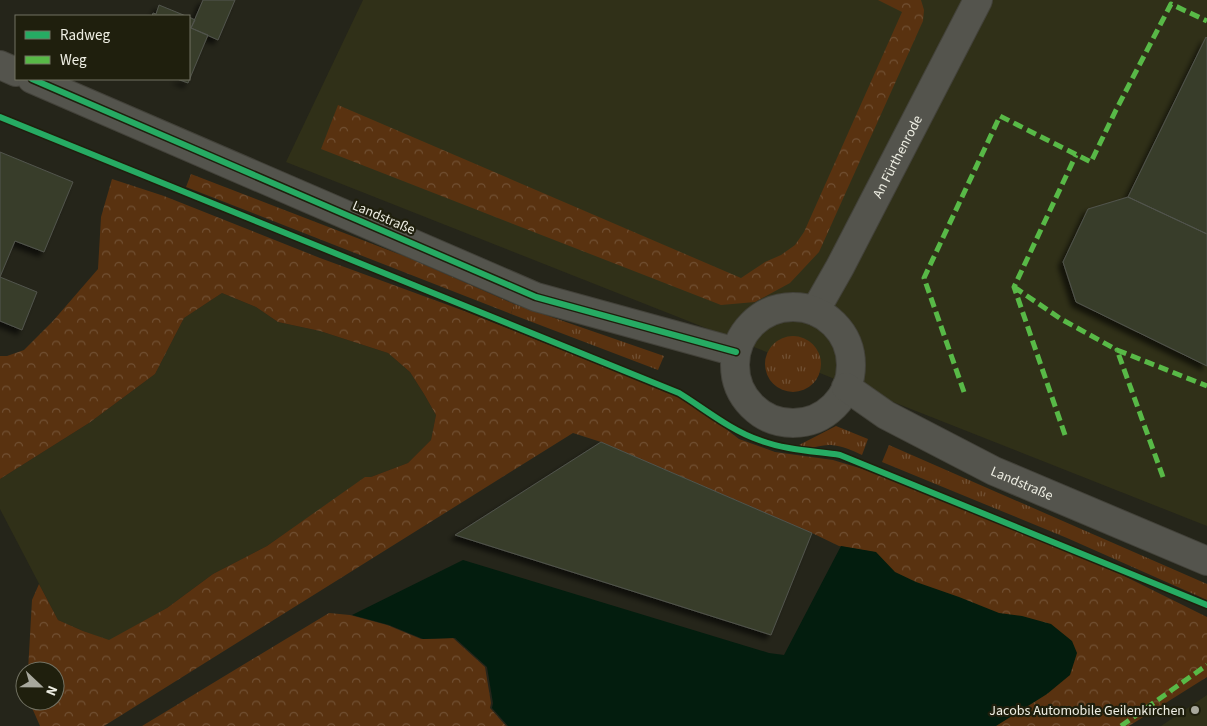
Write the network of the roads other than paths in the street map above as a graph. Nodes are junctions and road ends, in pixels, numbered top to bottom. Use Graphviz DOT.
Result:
graph roads {
  1 [pos="978,0"];
  2 [pos="0,65"];
  3 [pos="15,72"];
  4 [pos="34,80"];
  5 [pos="815,311"];
  6 [pos="736,352"];
  7 [pos="846,387"];
  8 [pos="1207,561"];
  1 -- 5 [label="street, An Fürthenrode"];
  2 -- 3 [label="street"];
  4 -- 6 [label="street, Landstraße"];
  5 -- 6 [label="street"];
  5 -- 7 [label="street"];
  6 -- 7 [label="street"];
  7 -- 8 [label="street, Landstraße"];
}
